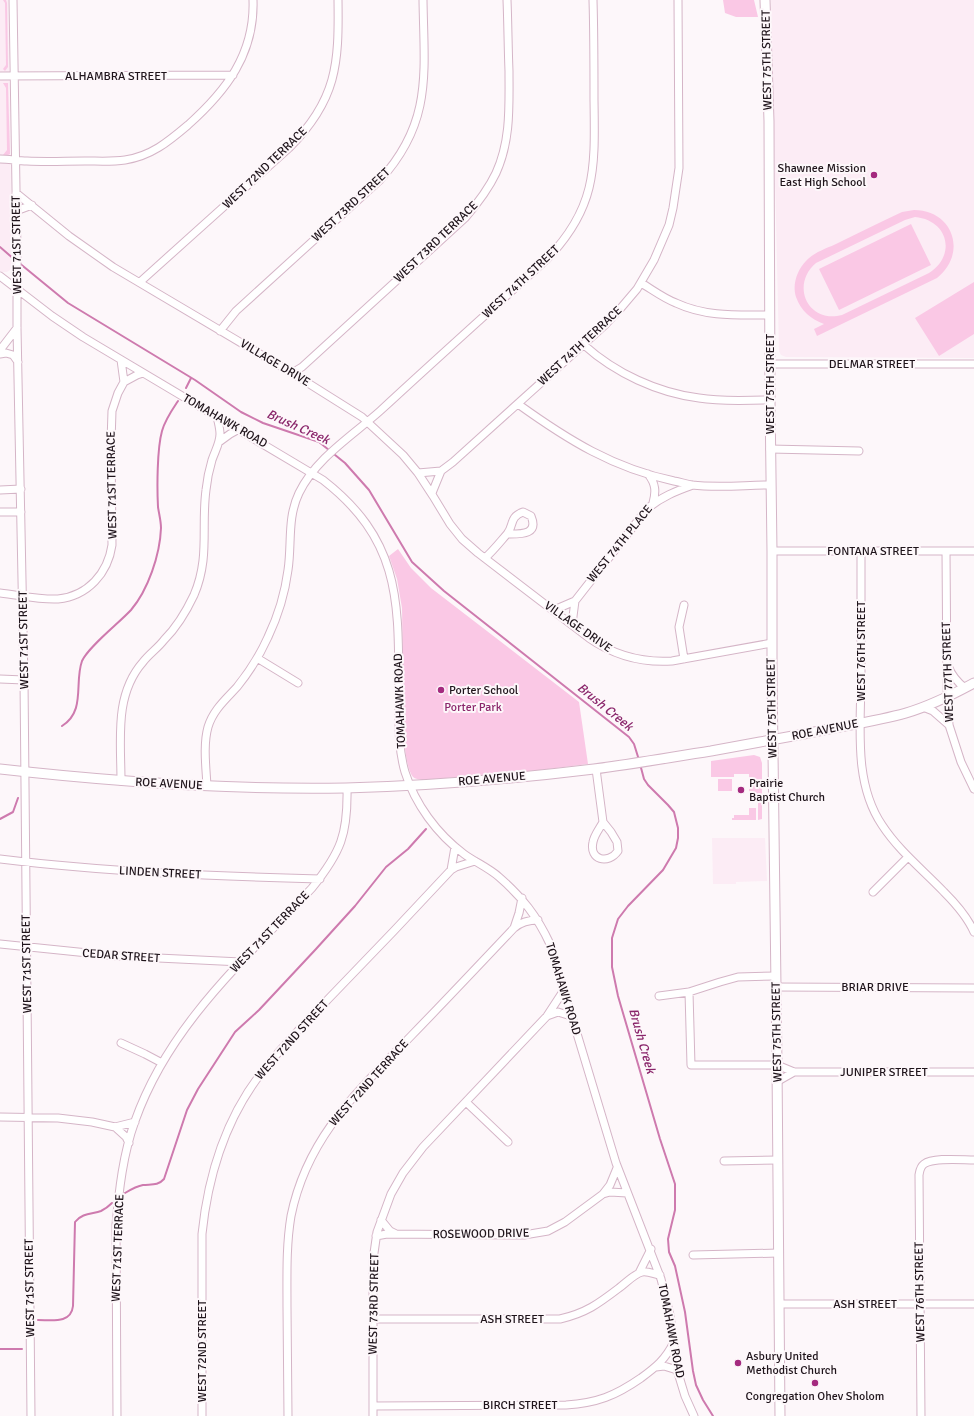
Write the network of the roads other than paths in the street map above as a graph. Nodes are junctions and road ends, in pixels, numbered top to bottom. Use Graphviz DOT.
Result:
graph roads {
  1 [pos="13,0"];
  2 [pos="253,0"];
  3 [pos="338,0"];
  4 [pos="423,0"];
  5 [pos="507,0"];
  6 [pos="593,0"];
  7 [pos="678,0"];
  8 [pos="765,0"];
  9 [pos="233,75"];
  10 [pos="0,76"];
  11 [pos="14,77"];
  12 [pos="0,159"];
  13 [pos="16,160"];
  14 [pos="16,192"];
  15 [pos="32,205"];
  16 [pos="16,211"];
  17 [pos="0,276"];
  18 [pos="140,282"];
  19 [pos="641,283"];
  20 [pos="17,290"];
  21 [pos="769,315"];
  22 [pos="17,328"];
  23 [pos="220,331"];
  24 [pos="584,345"];
  25 [pos="0,350"];
  26 [pos="0,354"];
  27 [pos="121,360"];
  28 [pos="18,362"];
  29 [pos="770,364"];
  30 [pos="974,364"];
  31 [pos="143,373"];
  32 [pos="292,373"];
  33 [pos="124,382"];
  34 [pos="770,400"];
  35 [pos="518,404"];
  36 [pos="217,416"];
  37 [pos="368,421"];
  38 [pos="239,429"];
  39 [pos="219,442"];
  40 [pos="770,449"];
  41 [pos="859,451"];
  42 [pos="441,471"];
  43 [pos="312,473"];
  44 [pos="418,473"];
  45 [pos="648,474"];
  46 [pos="693,485"];
  47 [pos="771,485"];
  48 [pos="21,489"];
  49 [pos="0,490"];
  50 [pos="432,493"];
  51 [pos="653,504"];
  52 [pos="0,512"];
  53 [pos="21,512"];
  54 [pos="508,534"];
  55 [pos="974,550"];
  56 [pos="772,551"];
  57 [pos="861,551"];
  58 [pos="946,551"];
  59 [pos="485,558"];
  60 [pos="0,593"];
  61 [pos="23,596"];
  62 [pos="575,601"];
  63 [pos="684,605"];
  64 [pos="554,610"];
  65 [pos="572,624"];
  66 [pos="772,642"];
  67 [pos="257,658"];
  68 [pos="684,658"];
  69 [pos="946,662"];
  70 [pos="0,679"];
  71 [pos="24,680"];
  72 [pos="298,683"];
  73 [pos="974,683"];
  74 [pos="965,688"];
  75 [pos="947,697"];
  76 [pos="923,707"];
  77 [pos="861,723"];
  78 [pos="949,725"];
  79 [pos="773,740"];
  80 [pos="0,769"];
  81 [pos="596,769"];
  82 [pos="25,771"];
  83 [pos="121,781"];
  84 [pos="411,785"];
  85 [pos="207,786"];
  86 [pos="347,788"];
  87 [pos="974,789"];
  88 [pos="603,822"];
  89 [pos="455,847"];
  90 [pos="908,857"];
  91 [pos="0,858"];
  92 [pos="26,861"];
  93 [pos="475,861"];
  94 [pos="451,870"];
  95 [pos="320,879"];
  96 [pos="873,892"];
  97 [pos="522,898"];
  98 [pos="538,920"];
  99 [pos="514,928"];
  100 [pos="974,932"];
  101 [pos="0,944"];
  102 [pos="27,948"];
  103 [pos="241,962"];
  104 [pos="776,976"];
  105 [pos="776,987"];
  106 [pos="974,988"];
  107 [pos="564,990"];
  108 [pos="689,992"];
  109 [pos="659,996"];
  110 [pos="547,1016"];
  111 [pos="571,1016"];
  112 [pos="121,1044"];
  113 [pos="162,1063"];
  114 [pos="778,1065"];
  115 [pos="794,1072"];
  116 [pos="974,1072"];
  117 [pos="778,1081"];
  118 [pos="466,1102"];
  119 [pos="0,1117"];
  120 [pos="29,1117"];
  121 [pos="135,1122"];
  122 [pos="115,1127"];
  123 [pos="129,1142"];
  124 [pos="508,1142"];
  125 [pos="778,1160"];
  126 [pos="974,1160"];
  127 [pos="724,1161"];
  128 [pos="617,1168"];
  129 [pos="627,1193"];
  130 [pos="603,1194"];
  131 [pos="381,1220"];
  132 [pos="396,1234"];
  133 [pos="376,1236"];
  134 [pos="650,1249"];
  135 [pos="778,1253"];
  136 [pos="692,1255"];
  137 [pos="639,1273"];
  138 [pos="660,1275"];
  139 [pos="779,1304"];
  140 [pos="920,1304"];
  141 [pos="974,1304"];
  142 [pos="373,1319"];
  143 [pos="674,1342"];
  144 [pos="656,1367"];
  145 [pos="677,1370"];
  146 [pos="373,1406"];
  147 [pos="32,1416"];
  148 [pos="117,1416"];
  149 [pos="202,1416"];
  150 [pos="288,1416"];
  151 [pos="373,1416"];
  152 [pos="694,1416"];
  153 [pos="780,1416"];
  154 [pos="921,1416"];
  1 -- 11 [label="street, WEST 71ST STREET"];
  2 -- 9 [label="street"];
  3 -- 18 [label="street, WEST 72ND TERRACE"];
  4 -- 23 [label="street, WEST 73RD STREET"];
  5 -- 32 [label="street, WEST 73RD TERRACE"];
  6 -- 37 [label="street, WEST 74TH STREET"];
  7 -- 19 [label="street, WEST 74TH TERRACE"];
  8 -- 21 [label="main road, WEST 75TH STREET"];
  9 -- 11 [label="street, ALHAMBRA STREET"];
  9 -- 13 [label="street"];
  10 -- 11 [label="street, ALHAMBRA STREET"];
  11 -- 13 [label="street, WEST 71ST STREET"];
  12 -- 13 [label="street"];
  13 -- 14 [label="street, WEST 71ST STREET"];
  14 -- 15 [label="street, VILLAGE DRIVE"];
  14 -- 16 [label="street, WEST 71ST STREET"];
  15 -- 16 [label="street"];
  15 -- 18 [label="street, VILLAGE DRIVE"];
  16 -- 20 [label="street, WEST 71ST STREET"];
  17 -- 20 [label="street, TOMAHAWK ROAD"];
  18 -- 23 [label="street, VILLAGE DRIVE"];
  19 -- 21 [label="street"];
  19 -- 24 [label="street, WEST 74TH TERRACE"];
  20 -- 22 [label="street, WEST 71ST STREET"];
  20 -- 27 [label="street, TOMAHAWK ROAD"];
  21 -- 29 [label="main road, WEST 75TH STREET"];
  22 -- 25 [label="street"];
  22 -- 28 [label="street, WEST 71ST STREET"];
  23 -- 32 [label="street, VILLAGE DRIVE"];
  24 -- 34 [label="street"];
  24 -- 35 [label="street, WEST 74TH TERRACE"];
  26 -- 28 [label="street"];
  27 -- 31 [label="street, TOMAHAWK ROAD"];
  27 -- 33 [label="street"];
  28 -- 48 [label="street, WEST 71ST STREET"];
  29 -- 30 [label="street, DELMAR STREET"];
  29 -- 34 [label="main road, WEST 75TH STREET"];
  31 -- 33 [label="street"];
  31 -- 36 [label="street, TOMAHAWK ROAD"];
  32 -- 37 [label="street, VILLAGE DRIVE"];
  33 -- 61 [label="street, WEST 71ST TERRACE"];
  34 -- 40 [label="main road, WEST 75TH STREET"];
  35 -- 42 [label="street, WEST 74TH TERRACE"];
  35 -- 45 [label="street"];
  36 -- 38 [label="street, TOMAHAWK ROAD"];
  36 -- 39 [label="street"];
  37 -- 43 [label="street, WEST 74TH STREET"];
  37 -- 44 [label="street, VILLAGE DRIVE"];
  38 -- 39 [label="street"];
  38 -- 43 [label="street, TOMAHAWK ROAD"];
  39 -- 83 [label="street"];
  40 -- 41 [label="street"];
  40 -- 47 [label="main road, WEST 75TH STREET"];
  42 -- 44 [label="street"];
  42 -- 50 [label="street, WEST 74TH TERRACE"];
  43 -- 67 [label="street"];
  43 -- 84 [label="street, TOMAHAWK ROAD"];
  44 -- 50 [label="street, VILLAGE DRIVE"];
  45 -- 46 [label="street"];
  45 -- 51 [label="street"];
  46 -- 47 [label="street"];
  46 -- 51 [label="street, WEST 74TH PLACE"];
  47 -- 56 [label="main road, WEST 75TH STREET"];
  48 -- 49 [label="street"];
  48 -- 53 [label="street, WEST 71ST STREET"];
  50 -- 59 [label="street, VILLAGE DRIVE"];
  51 -- 62 [label="street, WEST 74TH PLACE"];
  52 -- 53 [label="street"];
  53 -- 61 [label="street, WEST 71ST STREET"];
  54 -- 59 [label="street"];
  55 -- 58 [label="street, FONTANA STREET"];
  56 -- 57 [label="street, FONTANA STREET"];
  56 -- 66 [label="main road, WEST 75TH STREET"];
  57 -- 58 [label="street, FONTANA STREET"];
  57 -- 77 [label="street, WEST 76TH STREET"];
  58 -- 69 [label="street, WEST 77TH STREET"];
  59 -- 64 [label="street, VILLAGE DRIVE"];
  60 -- 61 [label="street, WEST 71ST TERRACE"];
  61 -- 71 [label="street, WEST 71ST STREET"];
  62 -- 64 [label="street, WEST 74TH PLACE"];
  62 -- 65 [label="street"];
  63 -- 68 [label="street"];
  64 -- 65 [label="street, VILLAGE DRIVE"];
  65 -- 68 [label="street, VILLAGE DRIVE"];
  66 -- 68 [label="street, VILLAGE DRIVE"];
  66 -- 79 [label="main road, WEST 75TH STREET"];
  67 -- 72 [label="street"];
  67 -- 85 [label="street"];
  69 -- 74 [label="street"];
  69 -- 75 [label="street, WEST 77TH STREET"];
  70 -- 71 [label="street"];
  71 -- 82 [label="street, WEST 71ST STREET"];
  73 -- 74 [label="main road, ROE AVENUE"];
  74 -- 75 [label="main road, ROE AVENUE"];
  75 -- 76 [label="main road, ROE AVENUE"];
  75 -- 78 [label="street, WEST 77TH STREET"];
  76 -- 77 [label="main road, ROE AVENUE"];
  76 -- 78 [label="street"];
  77 -- 79 [label="main road, ROE AVENUE"];
  77 -- 90 [label="street, WEST 76TH STREET"];
  78 -- 87 [label="street, WEST 77TH STREET"];
  79 -- 81 [label="main road, ROE AVENUE"];
  79 -- 104 [label="main road, WEST 75TH STREET"];
  80 -- 82 [label="main road, ROE AVENUE"];
  81 -- 84 [label="main road, ROE AVENUE"];
  81 -- 88 [label="street"];
  82 -- 83 [label="main road, ROE AVENUE"];
  82 -- 92 [label="street, WEST 71ST STREET"];
  83 -- 85 [label="main road, ROE AVENUE"];
  84 -- 86 [label="main road, ROE AVENUE"];
  84 -- 89 [label="street, TOMAHAWK ROAD"];
  85 -- 86 [label="main road, ROE AVENUE"];
  86 -- 95 [label="street, WEST 71ST TERRACE"];
  88 -- 88 [label="street"];
  89 -- 93 [label="street, TOMAHAWK ROAD"];
  89 -- 94 [label="street"];
  90 -- 96 [label="street"];
  90 -- 100 [label="street, WEST 76TH STREET"];
  91 -- 92 [label="street, LINDEN STREET"];
  92 -- 95 [label="street, LINDEN STREET"];
  92 -- 102 [label="street, WEST 71ST STREET"];
  93 -- 94 [label="street, WEST 72ND STREET"];
  93 -- 97 [label="street, TOMAHAWK ROAD"];
  94 -- 149 [label="street, WEST 72ND STREET"];
  95 -- 103 [label="street, WEST 71ST TERRACE"];
  97 -- 98 [label="street, TOMAHAWK ROAD"];
  97 -- 99 [label="street, WEST 72ND TERRACE"];
  98 -- 99 [label="street, WEST 72ND TERRACE"];
  98 -- 107 [label="street, TOMAHAWK ROAD"];
  99 -- 150 [label="street, WEST 72ND TERRACE"];
  101 -- 102 [label="street, CEDAR STREET"];
  102 -- 103 [label="street, CEDAR STREET"];
  102 -- 120 [label="street, WEST 71ST STREET"];
  103 -- 113 [label="street, WEST 71ST TERRACE"];
  104 -- 105 [label="main road, WEST 75TH STREET"];
  104 -- 108 [label="street"];
  105 -- 106 [label="street, BRIAR DRIVE"];
  105 -- 114 [label="main road, WEST 75TH STREET"];
  107 -- 110 [label="street, WEST 73RD STREET"];
  107 -- 111 [label="street, TOMAHAWK ROAD"];
  108 -- 109 [label="street"];
  108 -- 114 [label="street, JUNIPER STREET"];
  110 -- 111 [label="street"];
  110 -- 118 [label="street, WEST 73RD STREET"];
  111 -- 128 [label="street, TOMAHAWK ROAD"];
  112 -- 113 [label="street"];
  113 -- 121 [label="street, WEST 71ST TERRACE"];
  114 -- 115 [label="street, JUNIPER STREET"];
  114 -- 117 [label="main road, WEST 75TH STREET"];
  115 -- 116 [label="street, JUNIPER STREET"];
  115 -- 117 [label="street, JUNIPER STREET"];
  117 -- 125 [label="main road, WEST 75TH STREET"];
  118 -- 124 [label="street"];
  118 -- 131 [label="street, WEST 73RD STREET"];
  119 -- 120 [label="street"];
  120 -- 122 [label="street"];
  120 -- 147 [label="street, WEST 71ST STREET"];
  121 -- 122 [label="street"];
  121 -- 123 [label="street, WEST 71ST TERRACE"];
  122 -- 123 [label="street"];
  123 -- 148 [label="street, WEST 71ST TERRACE"];
  125 -- 127 [label="street"];
  125 -- 135 [label="main road, WEST 75TH STREET"];
  126 -- 140 [label="street, WEST 76TH STREET"];
  128 -- 129 [label="street, TOMAHAWK ROAD"];
  128 -- 130 [label="street, ROSEWOOD DRIVE"];
  129 -- 130 [label="street"];
  129 -- 134 [label="street, TOMAHAWK ROAD"];
  130 -- 132 [label="street, ROSEWOOD DRIVE"];
  131 -- 132 [label="street"];
  131 -- 133 [label="street, WEST 73RD STREET"];
  132 -- 133 [label="street, ROSEWOOD DRIVE"];
  133 -- 142 [label="street, WEST 73RD STREET"];
  134 -- 137 [label="street, ASH STREET"];
  134 -- 138 [label="street, TOMAHAWK ROAD"];
  135 -- 136 [label="street"];
  135 -- 139 [label="main road, WEST 75TH STREET"];
  137 -- 138 [label="street"];
  137 -- 142 [label="street, ASH STREET"];
  138 -- 143 [label="street, TOMAHAWK ROAD"];
  139 -- 140 [label="street, ASH STREET"];
  139 -- 153 [label="main road, WEST 75TH STREET"];
  140 -- 141 [label="street, ASH STREET"];
  140 -- 154 [label="street, WEST 76TH STREET"];
  142 -- 146 [label="street, WEST 73RD STREET"];
  143 -- 144 [label="street, BIRCH STREET"];
  143 -- 145 [label="street, TOMAHAWK ROAD"];
  144 -- 145 [label="street"];
  144 -- 146 [label="street, BIRCH STREET"];
  145 -- 152 [label="street, TOMAHAWK ROAD"];
  146 -- 151 [label="street, WEST 73RD STREET"];
}
